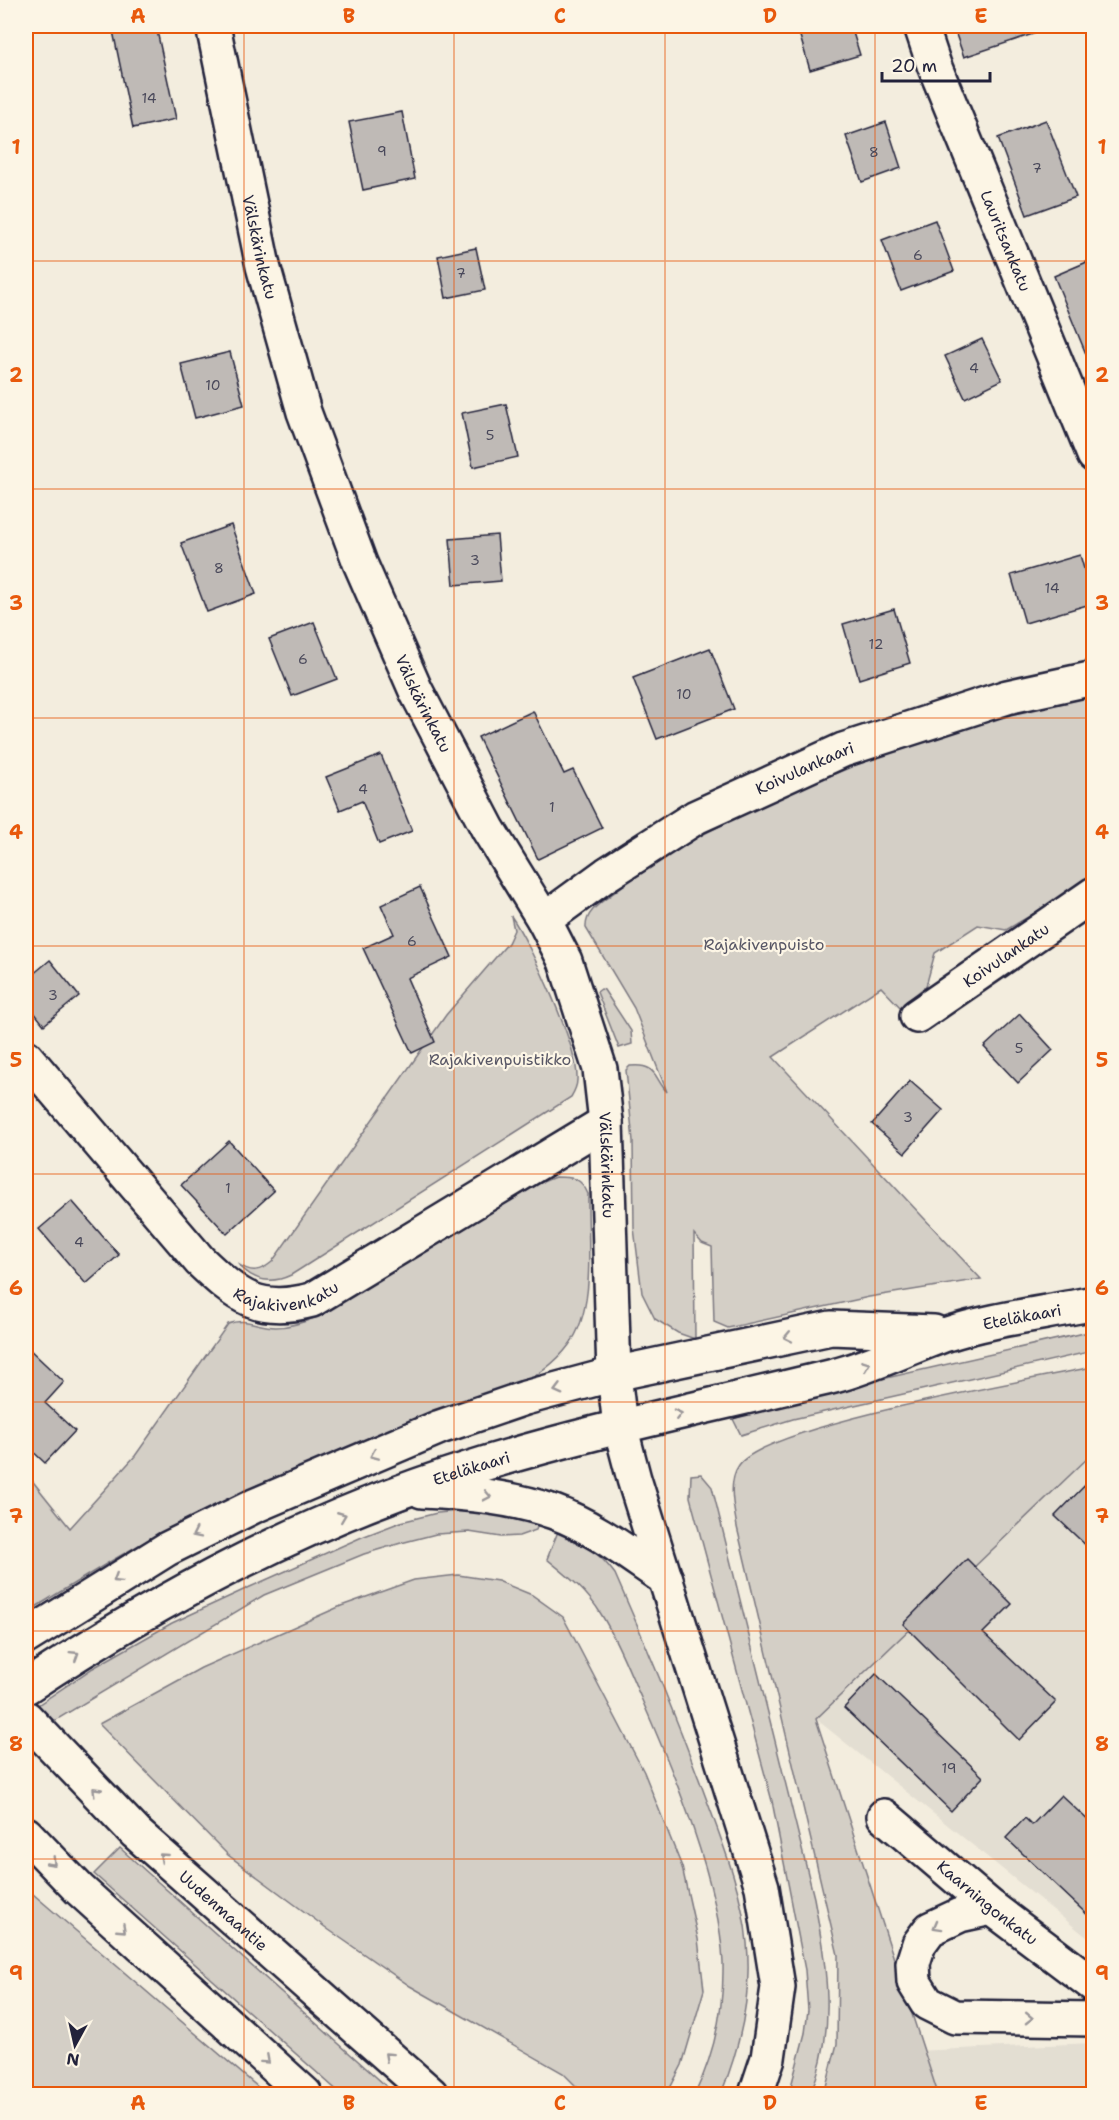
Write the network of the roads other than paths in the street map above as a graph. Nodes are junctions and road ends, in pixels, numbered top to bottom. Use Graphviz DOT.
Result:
graph roads {
  1 [pos="213,26"];
  2 [pos="921,26"];
  3 [pos="1094,455"];
  4 [pos="1094,678"];
  5 [pos="1094,894"];
  6 [pos="544,920"];
  7 [pos="917,1016"];
  8 [pos="26,1058"];
  9 [pos="606,1122"];
  10 [pos="1094,1303"];
  11 [pos="950,1333"];
  12 [pos="614,1374"];
  13 [pos="620,1426"];
  14 [pos="408,1490"];
  15 [pos="666,1579"];
  16 [pos="26,1637"];
  17 [pos="26,1687"];
  18 [pos="26,1718"];
  19 [pos="884,1816"];
  20 [pos="26,1834"];
  21 [pos="992,1908"];
  22 [pos="1094,1985"];
  23 [pos="1094,2019"];
  24 [pos="305,2094"];
  25 [pos="431,2094"];
  26 [pos="756,2094"];
  1 -- 6 [label="main road, Välskärinkatu"];
  2 -- 3 [label="main road, Lauritsankatu"];
  4 -- 6 [label="main road, Koivulankaari"];
  5 -- 7 [label="main road, Koivulankatu"];
  6 -- 9 [label="main road, Välskärinkatu"];
  8 -- 9 [label="main road, Rajakivenkatu"];
  9 -- 12 [label="main road, Välskärinkatu"];
  10 -- 11 [label="main road, Eteläkaari"];
  11 -- 12 [label="main road, Eteläkaari, one-way"];
  13 -- 11 [label="main road, Eteläkaari, one-way"];
  12 -- 13 [label="main road, Välskärinkatu"];
  12 -- 16 [label="main road, Eteläkaari, one-way"];
  13 -- 14 [label="main road, Eteläkaari"];
  13 -- 15 [label="main road, Välskärinkatu"];
  14 -- 15 [label="main road, one-way"];
  17 -- 14 [label="main road, Eteläkaari, one-way"];
  15 -- 26 [label="main road, Välskärinkatu"];
  25 -- 18 [label="main road, Uudenmaantie, one-way"];
  19 -- 21 [label="main road, Kaarningonkatu"];
  20 -- 24 [label="main road, one-way"];
  21 -- 22 [label="main road, Kaarningonkatu"];
  21 -- 23 [label="main road, one-way"];
}
